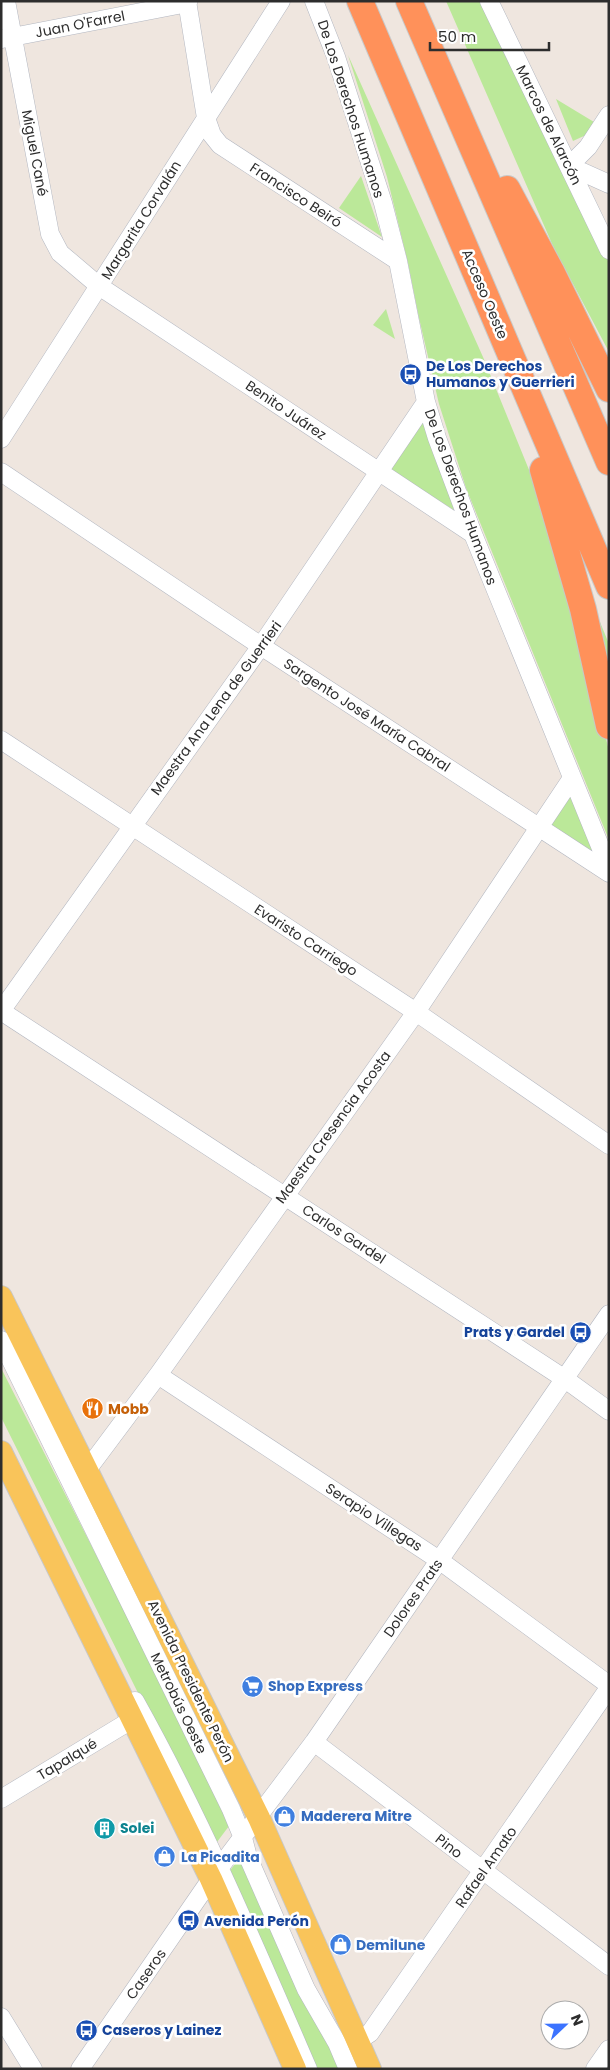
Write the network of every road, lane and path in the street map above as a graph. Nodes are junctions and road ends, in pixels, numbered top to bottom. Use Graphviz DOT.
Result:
graph roads {
  1 [pos="6,1"];
  2 [pos="281,1"];
  3 [pos="314,1"];
  4 [pos="360,1"];
  5 [pos="489,1"];
  6 [pos="187,2"];
  7 [pos="411,6"];
  8 [pos="7,38"];
  9 [pos="609,115"];
  10 [pos="206,118"];
  11 [pos="569,166"];
  12 [pos="609,184"];
  13 [pos="609,250"];
  14 [pos="398,261"];
  15 [pos="99,286"];
  16 [pos="500,331"];
  17 [pos="609,389"];
  18 [pos="426,402"];
  19 [pos="1,439"];
  20 [pos="609,462"];
  21 [pos="1,472"];
  22 [pos="379,472"];
  23 [pos="473,534"];
  24 [pos="609,586"];
  25 [pos="261,646"];
  26 [pos="609,726"];
  27 [pos="1,740"];
  28 [pos="572,778"];
  29 [pos="132,826"];
  30 [pos="540,828"];
  31 [pos="609,868"];
  32 [pos="609,873"];
  33 [pos="1,1011"];
  34 [pos="416,1012"];
  35 [pos="609,1145"];
  36 [pos="285,1195"];
  37 [pos="1,1297"];
  38 [pos="609,1314"];
  39 [pos="1,1340"];
  40 [pos="158,1375"];
  41 [pos="565,1379"];
  42 [pos="609,1411"];
  43 [pos="1,1437"];
  44 [pos="1,1452"];
  45 [pos="87,1470"];
  46 [pos="439,1560"];
  47 [pos="609,1686"];
  48 [pos="133,1719"];
  49 [pos="314,1742"];
  50 [pos="1,1799"];
  51 [pos="258,1818"];
  52 [pos="243,1838"];
  53 [pos="483,1872"];
  54 [pos="215,1874"];
  55 [pos="609,1966"];
  56 [pos="1,2016"];
  57 [pos="358,2041"];
  58 [pos="609,2049"];
  59 [pos="33,2069"];
  60 [pos="80,2069"];
  61 [pos="295,2069"];
  62 [pos="308,2069"];
  63 [pos="348,2069"];
  64 [pos="370,2069"];
  65 [pos="595,2069"];
  1 -- 8 [label="street, Miguel Cané"];
  2 -- 10 [label="street, Margarita Corvalán"];
  3 -- 14 [label="street, De Los Derechos Humanos"];
  4 -- 16 [label="highway, Acceso Oeste"];
  5 -- 11 [label="street, Marcos de Alarcón"];
  6 -- 8 [label="street, Juan O'Farrel"];
  6 -- 10 [label="street, Francisco Beiró"];
  7 -- 17 [label="highway"];
  7 -- 20 [label="highway"];
  8 -- 15 [label="street, Miguel Cané"];
  9 -- 11 [label="street"];
  10 -- 14 [label="street, Francisco Beiró"];
  10 -- 15 [label="street, Margarita Corvalán"];
  11 -- 12 [label="street"];
  11 -- 13 [label="street, Marcos de Alarcón"];
  14 -- 18 [label="street, De Los Derechos Humanos"];
  15 -- 19 [label="street, Margarita Corvalán"];
  15 -- 22 [label="street, Benito Juárez"];
  16 -- 24 [label="highway, Acceso Oeste"];
  16 -- 26 [label="highway"];
  18 -- 22 [label="street, Maestra Ana Lena de Guerrieri"];
  18 -- 23 [label="street, De Los Derechos Humanos"];
  21 -- 25 [label="street, Sargento José María Cabral"];
  22 -- 23 [label="street, Benito Juárez"];
  22 -- 25 [label="street, Maestra Ana Lena de Guerrieri"];
  23 -- 28 [label="street, De Los Derechos Humanos"];
  25 -- 29 [label="street, Maestra Ana Lena de Guerrieri"];
  25 -- 30 [label="street, Sargento José María Cabral"];
  27 -- 29 [label="street, Evaristo Carriego"];
  28 -- 30 [label="street, Maestra Cresencia Acosta"];
  28 -- 31 [label="street, De Los Derechos Humanos"];
  29 -- 33 [label="street, Maestra Ana Lena de Guerrieri"];
  29 -- 34 [label="street, Evaristo Carriego"];
  30 -- 32 [label="street, Sargento José María Cabral"];
  30 -- 34 [label="street, Maestra Cresencia Acosta"];
  33 -- 36 [label="street, Carlos Gardel"];
  34 -- 35 [label="street, Evaristo Carriego"];
  34 -- 36 [label="street, Maestra Cresencia Acosta"];
  36 -- 40 [label="street, Maestra Cresencia Acosta"];
  36 -- 41 [label="street, Carlos Gardel"];
  37 -- 45 [label="main road, Avenida Presidente Perón"];
  38 -- 41 [label="street, Dolores Prats"];
  39 -- 52 [label="street, Metrobús Oeste"];
  40 -- 45 [label="street, Maestra Cresencia Acosta"];
  40 -- 46 [label="street, Serapio Villegas"];
  41 -- 42 [label="street, Carlos Gardel"];
  41 -- 46 [label="street, Dolores Prats"];
  43 -- 54 [label="street"];
  44 -- 48 [label="main road"];
  45 -- 51 [label="main road, Avenida Presidente Perón"];
  46 -- 47 [label="street, Serapio Villegas"];
  46 -- 49 [label="street, Dolores Prats"];
  47 -- 53 [label="street, Rafael Amato"];
  48 -- 50 [label="street, Tapalqué"];
  48 -- 54 [label="main road"];
  49 -- 51 [label="street, Dolores Prats"];
  49 -- 53 [label="street, Pino"];
  51 -- 52 [label="street, Dolores Prats"];
  51 -- 57 [label="main road, Avenida Presidente Perón"];
  52 -- 54 [label="street, Dolores Prats"];
  52 -- 63 [label="street, Metrobús Oeste"];
  53 -- 55 [label="street, Pino"];
  53 -- 57 [label="street, Rafael Amato"];
  54 -- 60 [label="street, Caseros"];
  54 -- 61 [label="main road"];
  54 -- 62 [label="street"];
  56 -- 59 [label="street"];
  57 -- 64 [label="main road, Avenida Presidente Perón"];
  58 -- 65 [label="street"];
}
